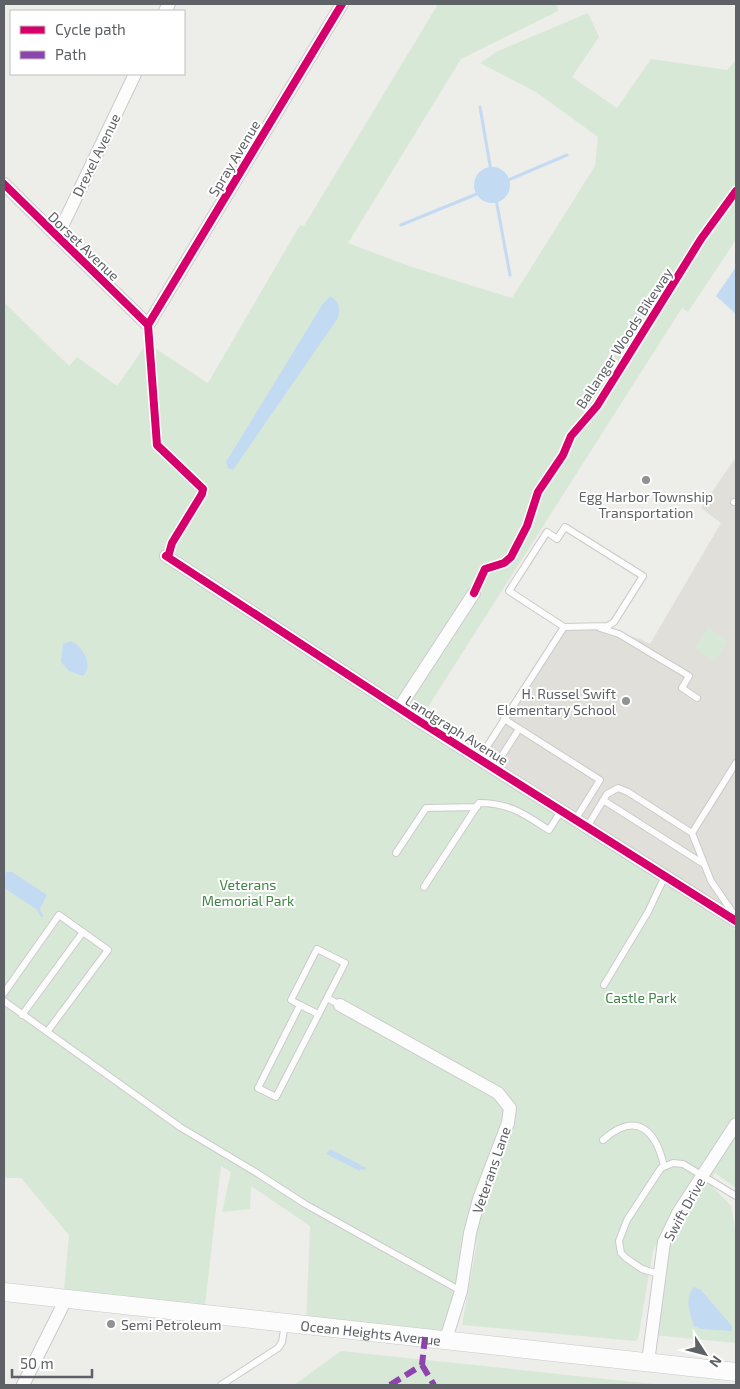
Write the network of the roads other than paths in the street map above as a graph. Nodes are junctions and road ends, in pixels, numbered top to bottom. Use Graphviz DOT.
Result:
graph roads {
  1 [pos="342,4"];
  2 [pos="135,75"];
  3 [pos="4,184"];
  4 [pos="57,237"];
  5 [pos="148,325"];
  6 [pos="166,556"];
  7 [pos="474,593"];
  8 [pos="564,627"];
  9 [pos="599,628"];
  10 [pos="696,698"];
  11 [pos="399,708"];
  12 [pos="504,719"];
  13 [pos="520,729"];
  14 [pos="479,759"];
  15 [pos="736,763"];
  16 [pos="494,768"];
  17 [pos="603,800"];
  18 [pos="477,807"];
  19 [pos="561,811"];
  20 [pos="575,820"];
  21 [pos="587,827"];
  22 [pos="692,833"];
  23 [pos="396,853"];
  24 [pos="702,863"];
  25 [pos="665,876"];
  26 [pos="424,887"];
  27 [pos="736,917"];
  28 [pos="736,921"];
  29 [pos="83,932"];
  30 [pos="604,985"];
  31 [pos="4,993"];
  32 [pos="327,998"];
  33 [pos="4,1001"];
  34 [pos="300,1005"];
  35 [pos="340,1005"];
  36 [pos="318,1014"];
  37 [pos="22,1015"];
  38 [pos="47,1032"];
  39 [pos="736,1124"];
  40 [pos="604,1140"];
  41 [pos="664,1166"];
  42 [pos="702,1175"];
  43 [pos="736,1196"];
  44 [pos="659,1274"];
  45 [pos="461,1291"];
  46 [pos="4,1292"];
  47 [pos="66,1299"];
  48 [pos="285,1323"];
  49 [pos="446,1339"];
  50 [pos="648,1362"];
  51 [pos="736,1372"];
  52 [pos="23,1385"];
  53 [pos="221,1385"];
  1 -- 5 [label="street, Spray Avenue"];
  2 -- 4 [label="street, Drexel Avenue"];
  3 -- 4 [label="street, Dorset Avenue"];
  4 -- 5 [label="street, Dorset Avenue"];
  6 -- 11 [label="street, Landgraph Avenue"];
  7 -- 11 [label="street"];
  8 -- 9 [label="lane"];
  8 -- 9 [label="lane"];
  8 -- 12 [label="lane"];
  9 -- 10 [label="lane"];
  11 -- 14 [label="street, Landgraph Avenue"];
  12 -- 13 [label="lane"];
  12 -- 14 [label="lane"];
  13 -- 16 [label="lane"];
  13 -- 20 [label="lane"];
  14 -- 16 [label="street, Landgraph Avenue"];
  15 -- 22 [label="lane"];
  16 -- 19 [label="street, Landgraph Avenue"];
  17 -- 21 [label="lane"];
  17 -- 22 [label="lane"];
  17 -- 24 [label="lane"];
  18 -- 19 [label="lane"];
  18 -- 23 [label="lane"];
  18 -- 26 [label="lane"];
  19 -- 20 [label="street, Landgraph Avenue"];
  20 -- 21 [label="street, Landgraph Avenue"];
  21 -- 25 [label="street, Landgraph Avenue"];
  22 -- 24 [label="lane"];
  24 -- 27 [label="lane"];
  25 -- 28 [label="street, Landgraph Avenue"];
  25 -- 30 [label="lane"];
  29 -- 31 [label="lane"];
  29 -- 37 [label="lane"];
  29 -- 38 [label="lane"];
  32 -- 34 [label="lane"];
  32 -- 35 [label="lane"];
  32 -- 36 [label="lane"];
  33 -- 37 [label="lane"];
  34 -- 36 [label="lane"];
  34 -- 36 [label="lane"];
  35 -- 45 [label="street, Veterans Lane"];
  37 -- 38 [label="lane"];
  38 -- 45 [label="lane"];
  39 -- 42 [label="street, Swift Drive"];
  40 -- 41 [label="lane"];
  41 -- 42 [label="lane"];
  41 -- 44 [label="lane"];
  42 -- 43 [label="lane"];
  42 -- 44 [label="street, Swift Drive"];
  44 -- 50 [label="street, Swift Drive"];
  45 -- 49 [label="street, Veterans Lane"];
  46 -- 47 [label="main road, Ocean Heights Avenue"];
  47 -- 48 [label="main road, Ocean Heights Avenue"];
  47 -- 52 [label="street"];
  48 -- 49 [label="main road, Ocean Heights Avenue"];
  48 -- 53 [label="lane"];
  49 -- 50 [label="main road, Ocean Heights Avenue"];
  50 -- 51 [label="main road, Ocean Heights Avenue"];
}
